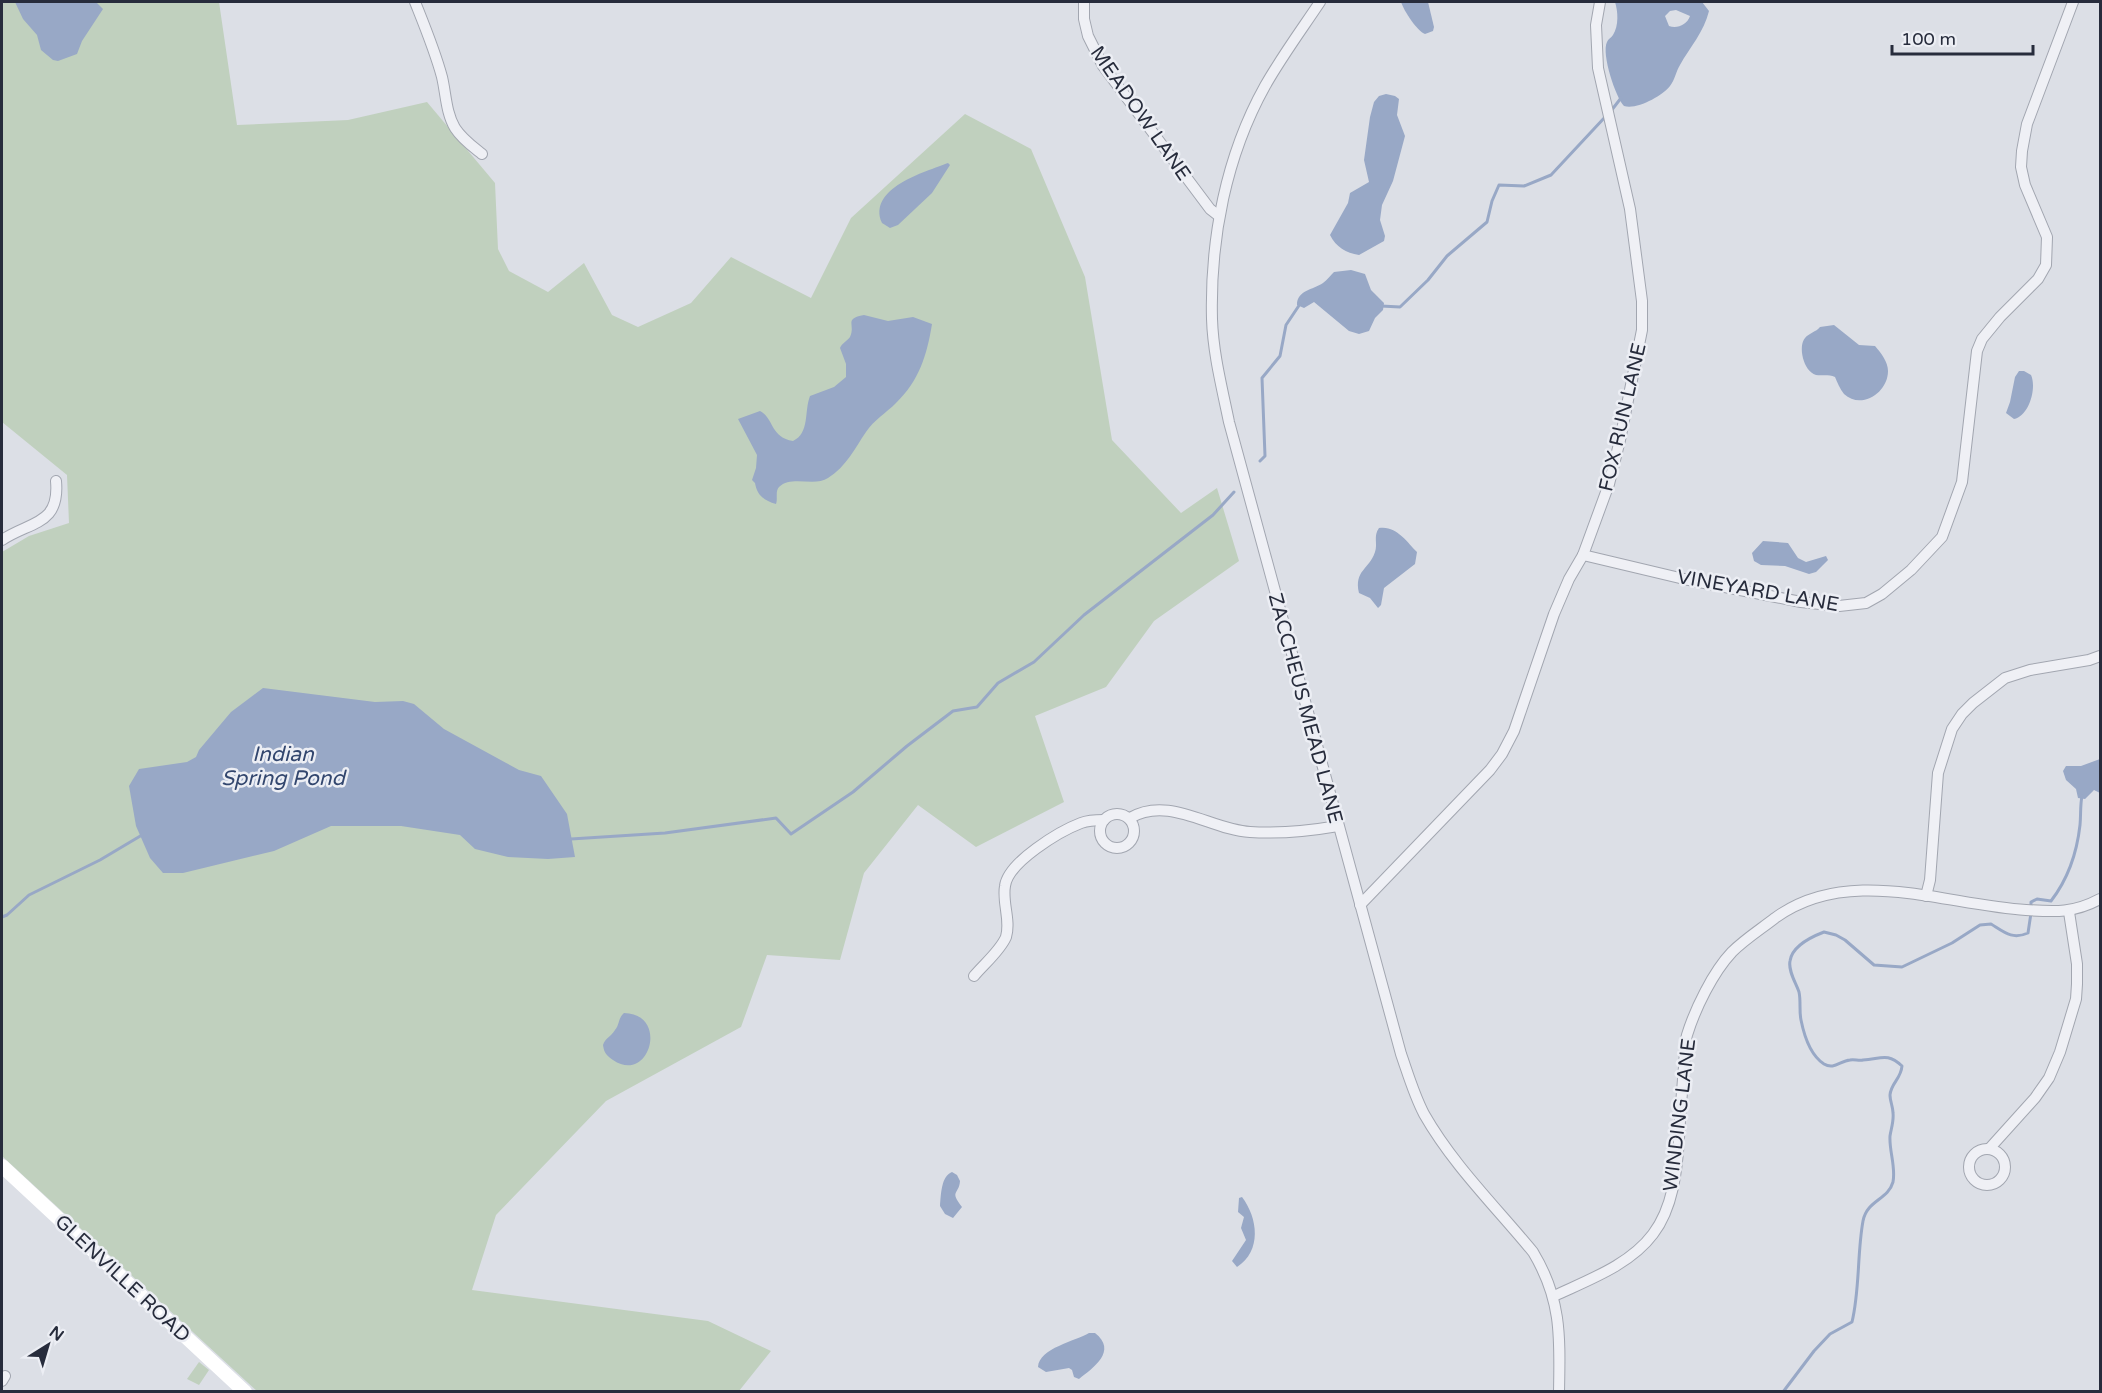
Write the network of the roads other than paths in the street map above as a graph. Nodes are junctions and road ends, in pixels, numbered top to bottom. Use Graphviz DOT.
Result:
graph roads {
  1 [pos="415,2"];
  2 [pos="1084,2"];
  3 [pos="1320,2"];
  4 [pos="1600,2"];
  5 [pos="2073,2"];
  6 [pos="482,154"];
  7 [pos="1219,216"];
  8 [pos="56,481"];
  9 [pos="2,540"];
  10 [pos="1583,555"];
  11 [pos="2100,656"];
  12 [pos="1130,818"];
  13 [pos="1104,820"];
  14 [pos="1338,826"];
  15 [pos="1926,896"];
  16 [pos="2100,899"];
  17 [pos="1360,905"];
  18 [pos="2070,912"];
  19 [pos="974,976"];
  20 [pos="1989,1149"];
  21 [pos="2,1166"];
  22 [pos="1554,1296"];
  23 [pos="245,1392"];
  24 [pos="1559,1392"];
  1 -- 6 [label="street"];
  2 -- 7 [label="street, MEADOW LANE"];
  3 -- 7 [label="street, ZACCHEUS MEAD LANE"];
  4 -- 10 [label="street, FOX RUN LANE"];
  5 -- 10 [label="street, VINEYARD LANE"];
  7 -- 14 [label="street, ZACCHEUS MEAD LANE"];
  8 -- 9 [label="street"];
  10 -- 17 [label="street, FOX RUN LANE"];
  11 -- 15 [label="street"];
  12 -- 13 [label="street"];
  12 -- 13 [label="street"];
  12 -- 14 [label="street"];
  13 -- 19 [label="street"];
  14 -- 17 [label="street, ZACCHEUS MEAD LANE"];
  15 -- 18 [label="street, WINDING LANE"];
  15 -- 22 [label="street, WINDING LANE"];
  16 -- 18 [label="street, WINDING LANE"];
  17 -- 22 [label="street, ZACCHEUS MEAD LANE"];
  18 -- 20 [label="street"];
  21 -- 23 [label="main road, GLENVILLE ROAD"];
  22 -- 24 [label="street, ZACCHEUS MEAD LANE"];
}
